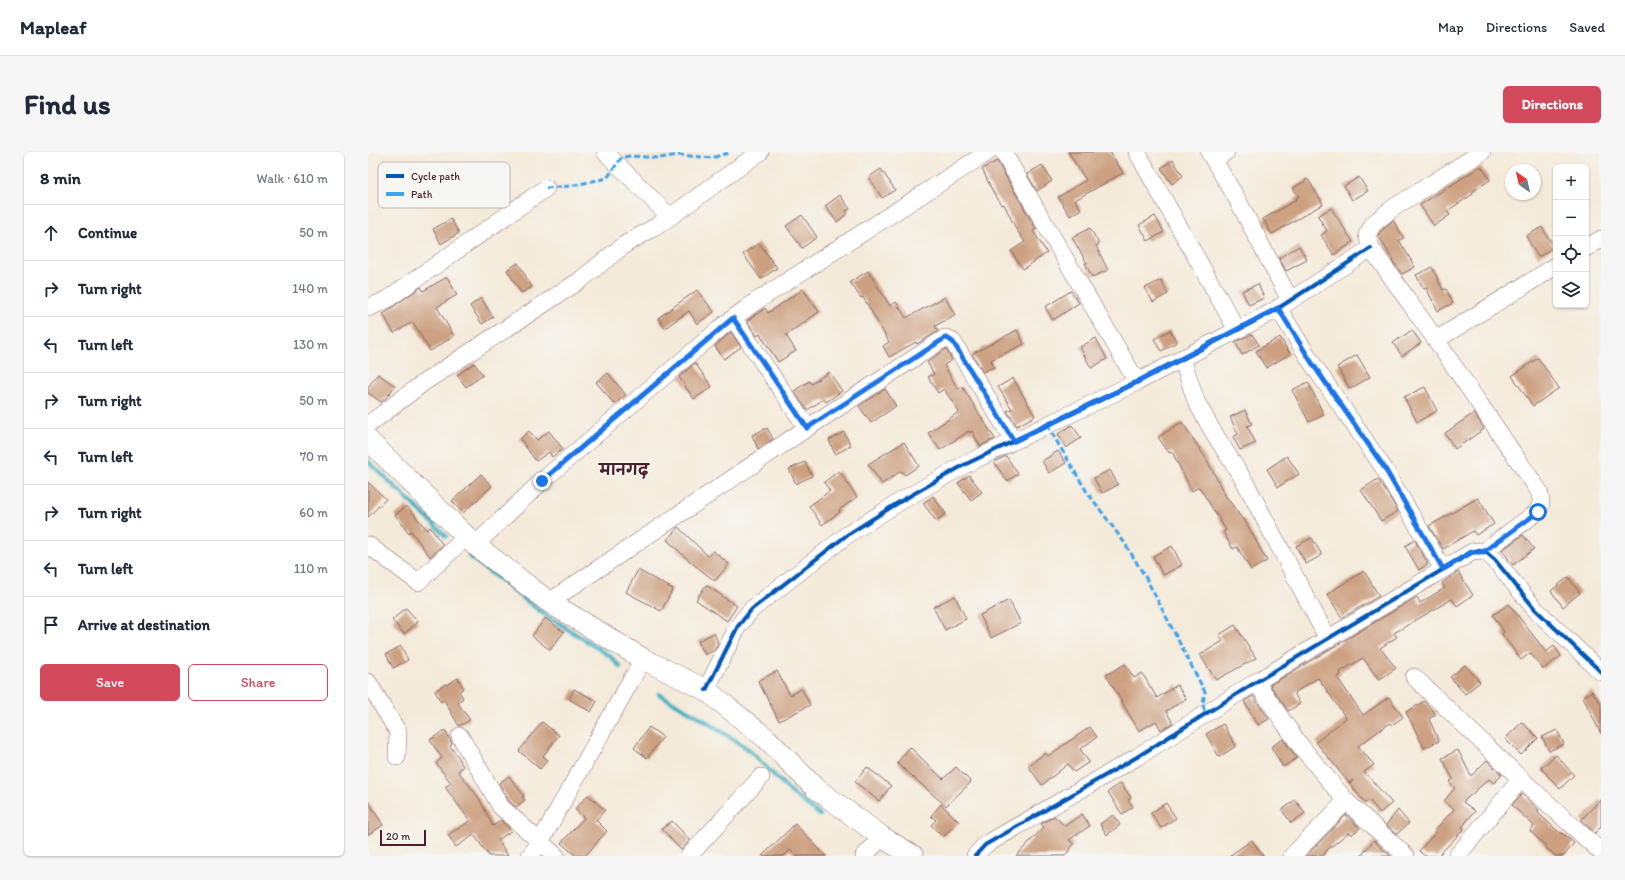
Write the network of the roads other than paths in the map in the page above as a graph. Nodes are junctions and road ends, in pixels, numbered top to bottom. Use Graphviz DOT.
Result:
graph roads {
  1 [pos="605,152"];
  2 [pos="988,152"];
  3 [pos="1003,152"];
  4 [pos="1137,152"];
  5 [pos="1482,152"];
  6 [pos="1216,154"];
  7 [pos="750,155"];
  8 [pos="546,188"];
  9 [pos="670,216"];
  10 [pos="1601,239"];
  11 [pos="1589,246"];
  12 [pos="1371,248"];
  13 [pos="1553,268"];
  14 [pos="1284,304"];
  15 [pos="368,308"];
  16 [pos="733,318"];
  17 [pos="1237,330"];
  18 [pos="1436,340"];
  19 [pos="1182,358"];
  20 [pos="1137,382"];
  21 [pos="368,424"];
  22 [pos="807,428"];
  23 [pos="368,440"];
  24 [pos="1014,441"];
  25 [pos="471,541"];
  26 [pos="368,545"];
  27 [pos="1483,552"];
  28 [pos="375,559"];
  29 [pos="1443,569"];
  30 [pos="549,602"];
  31 [pos="1328,639"];
  32 [pos="643,659"];
  33 [pos="1601,672"];
  34 [pos="1414,677"];
  35 [pos="368,682"];
  36 [pos="1256,682"];
  37 [pos="706,690"];
  38 [pos="460,736"];
  39 [pos="397,757"];
  40 [pos="762,777"];
  41 [pos="1520,779"];
  42 [pos="1346,801"];
  43 [pos="882,837"];
  44 [pos="540,842"];
  45 [pos="1601,852"];
  46 [pos="530,856"];
  47 [pos="556,856"];
  48 [pos="689,856"];
  49 [pos="864,856"];
  50 [pos="914,856"];
  51 [pos="975,856"];
  52 [pos="1292,856"];
  53 [pos="1406,856"];
  54 [pos="1457,856"];
  1 -- 9 [label="street"];
  2 -- 16 [label="street"];
  3 -- 20 [label="street"];
  4 -- 17 [label="street"];
  5 -- 12 [label="street"];
  6 -- 14 [label="street"];
  7 -- 9 [label="street"];
  8 -- 15 [label="street"];
  9 -- 21 [label="street"];
  10 -- 11 [label="street"];
  12 -- 14 [label="street"];
  12 -- 18 [label="street"];
  13 -- 18 [label="street"];
  14 -- 17 [label="street"];
  14 -- 29 [label="street"];
  16 -- 22 [label="street"];
  16 -- 25 [label="street"];
  17 -- 19 [label="street"];
  18 -- 27 [label="street"];
  19 -- 20 [label="street"];
  19 -- 31 [label="street"];
  20 -- 24 [label="street"];
  22 -- 24 [label="street"];
  22 -- 30 [label="street"];
  23 -- 25 [label="street"];
  24 -- 37 [label="street"];
  25 -- 28 [label="street"];
  25 -- 30 [label="street"];
  26 -- 28 [label="street"];
  27 -- 29 [label="street"];
  27 -- 33 [label="street"];
  29 -- 31 [label="street"];
  30 -- 32 [label="street"];
  31 -- 36 [label="street"];
  32 -- 37 [label="street"];
  32 -- 44 [label="street"];
  34 -- 41 [label="street"];
  35 -- 39 [label="street"];
  36 -- 42 [label="street"];
  36 -- 51 [label="street"];
  37 -- 43 [label="street"];
  38 -- 44 [label="street"];
  40 -- 48 [label="street"];
  41 -- 45 [label="street"];
  41 -- 54 [label="street"];
  42 -- 52 [label="street"];
  42 -- 53 [label="street"];
  43 -- 49 [label="street"];
  43 -- 50 [label="street"];
  44 -- 46 [label="street"];
  44 -- 47 [label="street"];
}
